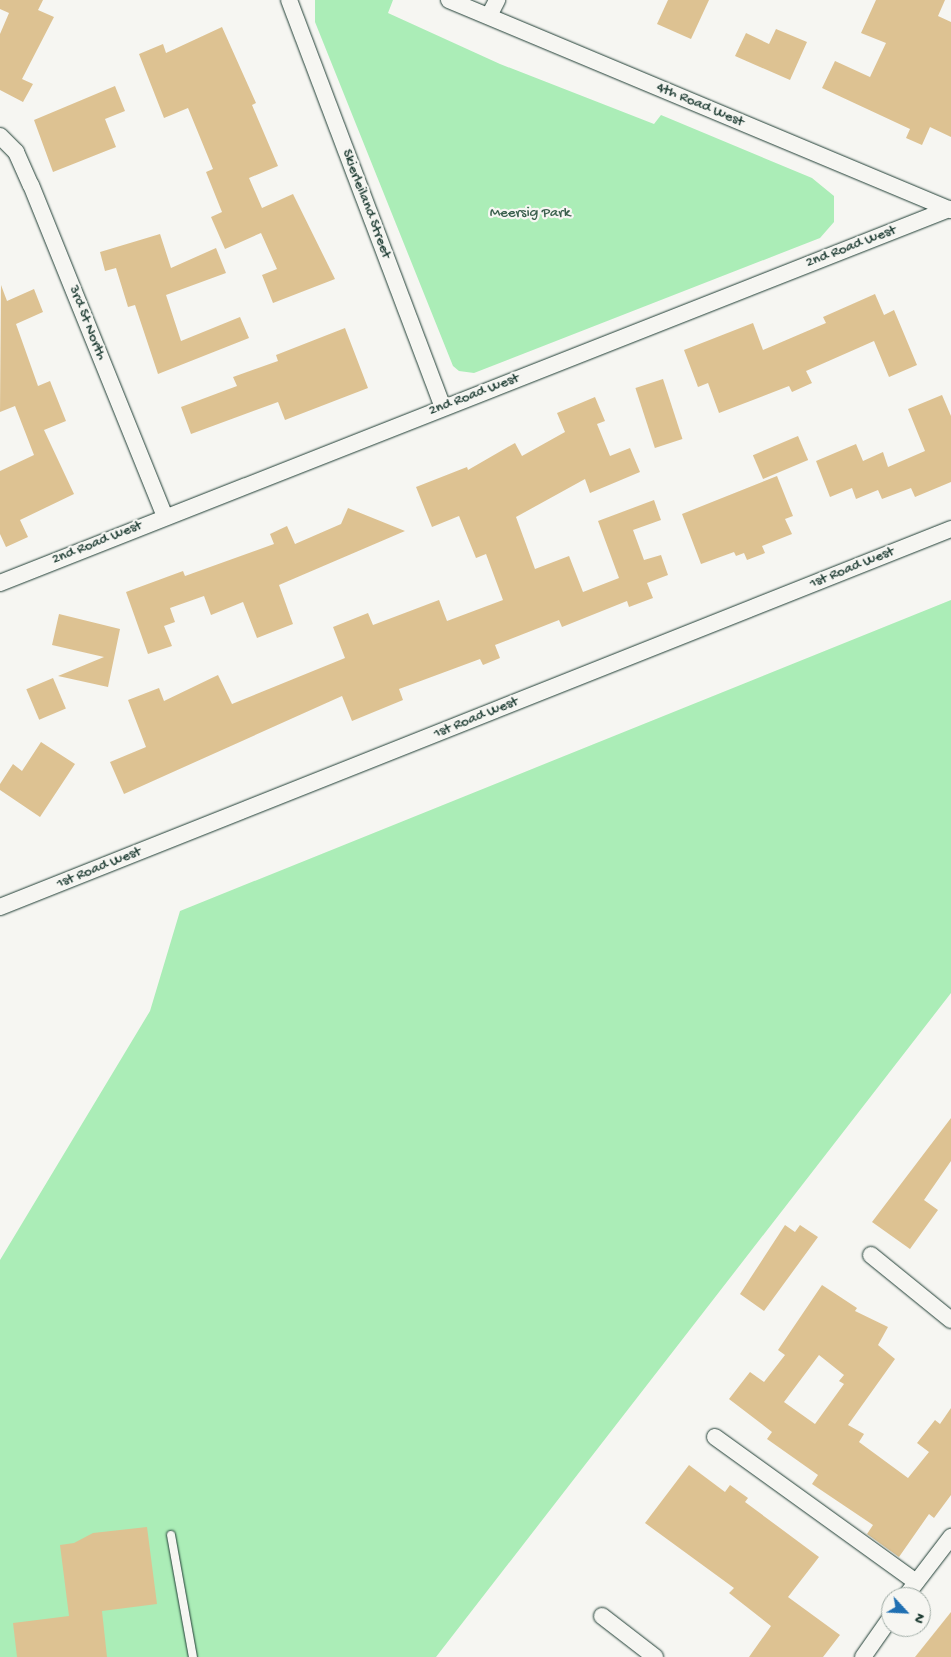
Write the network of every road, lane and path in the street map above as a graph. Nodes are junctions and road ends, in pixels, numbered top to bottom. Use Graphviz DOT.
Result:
graph roads {
  1 [pos="289,0"];
  2 [pos="449,0"];
  3 [pos="496,0"];
  4 [pos="490,16"];
  5 [pos="0,136"];
  6 [pos="950,210"];
  7 [pos="443,407"];
  8 [pos="165,516"];
  9 [pos="951,529"];
  10 [pos="0,583"];
  11 [pos="0,907"];
  12 [pos="871,1255"];
  13 [pos="951,1320"];
  14 [pos="714,1437"];
  15 [pos="171,1535"];
  16 [pos="951,1537"];
  17 [pos="916,1582"];
  18 [pos="912,1587"];
  19 [pos="602,1616"];
  20 [pos="881,1631"];
  21 [pos="194,1657"];
  22 [pos="655,1657"];
  23 [pos="863,1657"];
  1 -- 7 [label="street, Skierleiland Street"];
  2 -- 4 [label="street, 4th Road West"];
  3 -- 4 [label="street"];
  4 -- 6 [label="street, 4th Road West"];
  5 -- 8 [label="street, 3rd St North"];
  6 -- 7 [label="street, 2nd Road West"];
  7 -- 8 [label="street, 2nd Road West"];
  8 -- 10 [label="street, 2nd Road West"];
  9 -- 11 [label="street, 1st Road West"];
  12 -- 13 [label="street"];
  14 -- 17 [label="street"];
  15 -- 21 [label="lane"];
  16 -- 17 [label="street"];
  17 -- 18 [label="street"];
  19 -- 22 [label="street"];
  20 -- 23 [label="street"];
}
